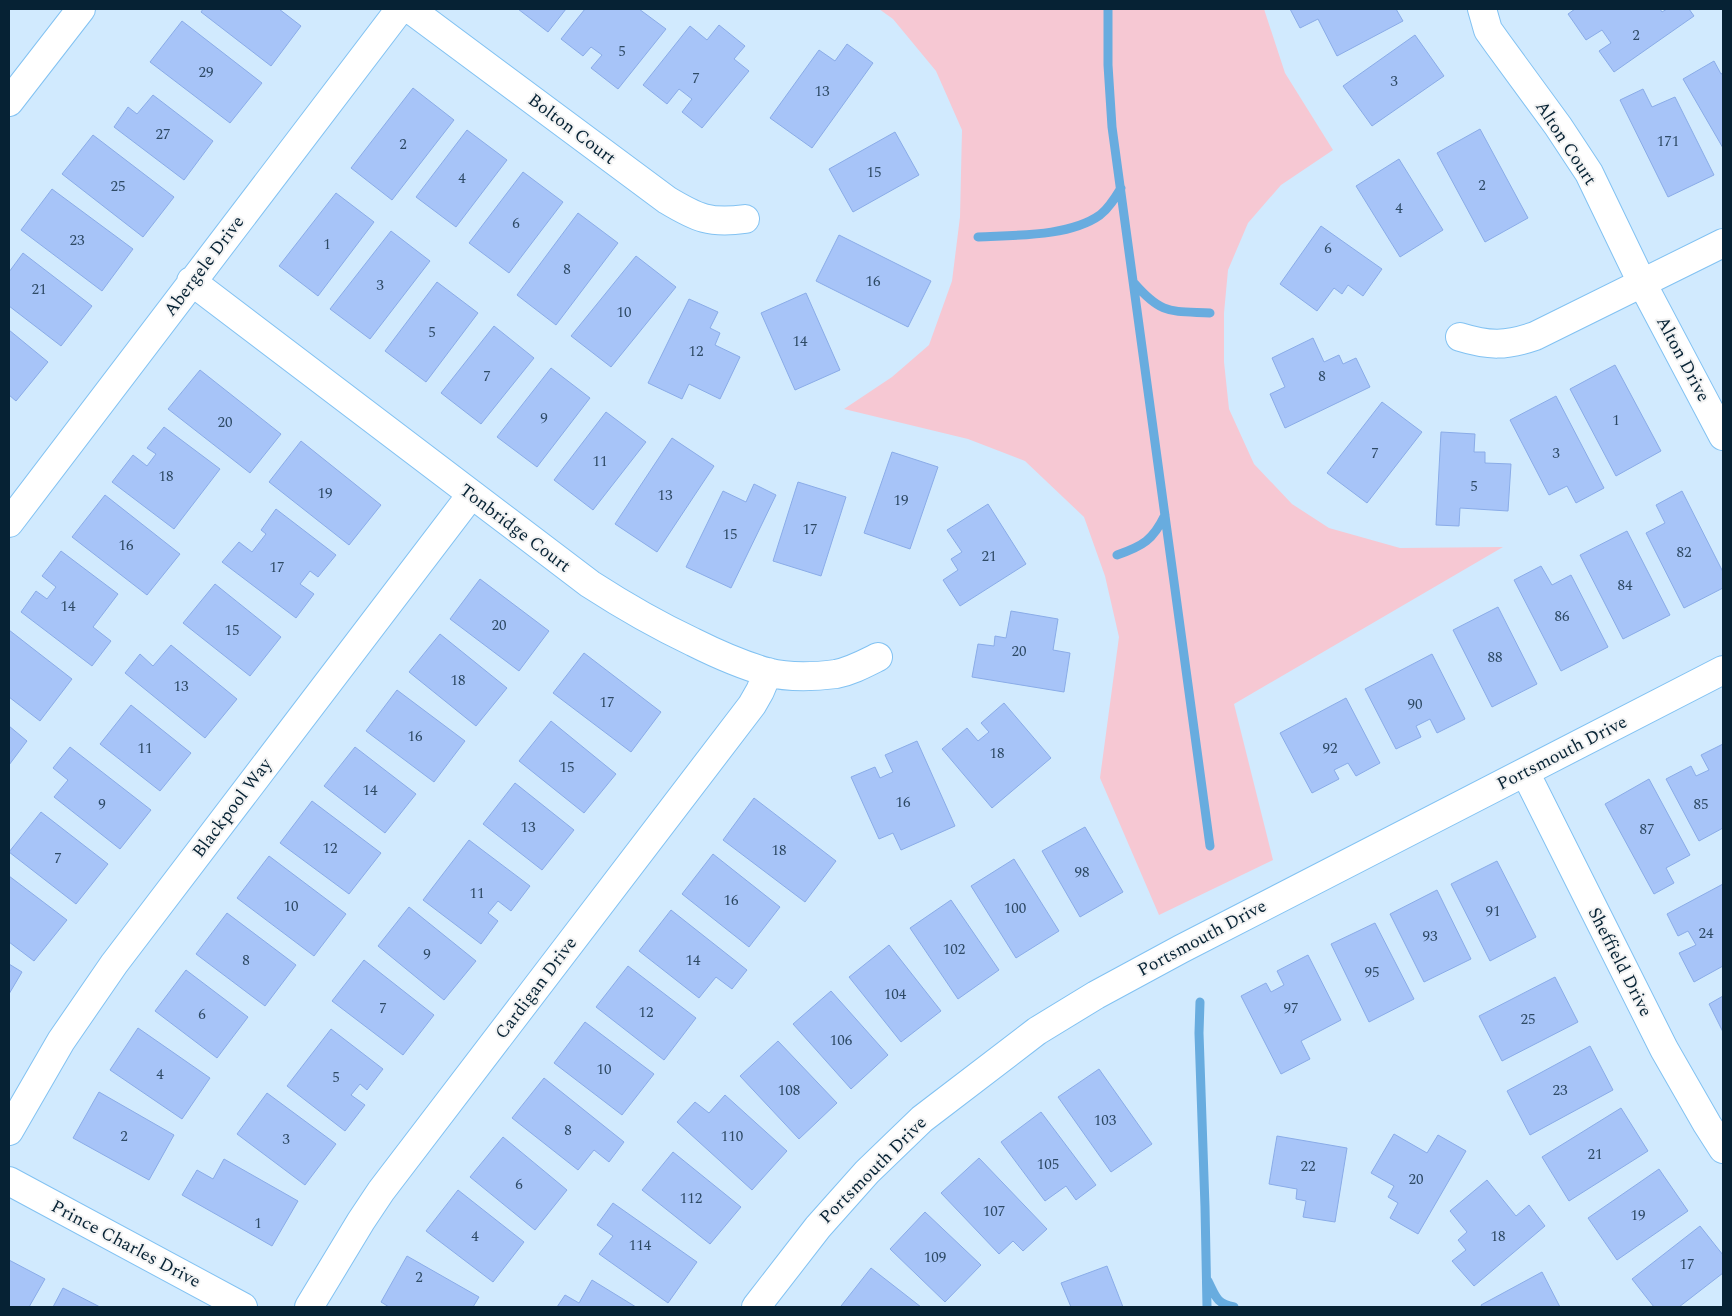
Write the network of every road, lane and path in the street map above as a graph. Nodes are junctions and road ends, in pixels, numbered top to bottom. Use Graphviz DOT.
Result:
graph roads {
  1 [pos="81,9"];
  2 [pos="400,9"];
  3 [pos="410,9"];
  4 [pos="1482,9"];
  5 [pos="9,102"];
  6 [pos="745,219"];
  7 [pos="1723,243"];
  8 [pos="191,282"];
  9 [pos="1642,283"];
  10 [pos="1460,337"];
  11 [pos="1723,436"];
  12 [pos="471,495"];
  13 [pos="9,523"];
  14 [pos="878,657"];
  15 [pos="1723,670"];
  16 [pos="768,672"];
  17 [pos="1524,772"];
  18 [pos="9,1131"];
  19 [pos="1723,1148"];
  20 [pos="9,1181"];
  21 [pos="243,1307"];
  22 [pos="310,1307"];
  23 [pos="756,1307"];
  1 -- 5 [label="street"];
  2 -- 8 [label="street, Abergele Drive"];
  3 -- 6 [label="street, Bolton Court"];
  4 -- 9 [label="street, Alton Court"];
  7 -- 9 [label="street"];
  8 -- 12 [label="street, Tonbridge Court"];
  8 -- 13 [label="street, Abergele Drive"];
  9 -- 10 [label="street"];
  9 -- 11 [label="street, Alton Drive"];
  12 -- 16 [label="street, Tonbridge Court"];
  12 -- 18 [label="street, Blackpool Way"];
  14 -- 16 [label="street, Tonbridge Court"];
  15 -- 17 [label="street, Portsmouth Drive"];
  16 -- 22 [label="street, Cardigan Drive"];
  17 -- 19 [label="street, Sheffield Drive"];
  17 -- 23 [label="street, Portsmouth Drive"];
  20 -- 21 [label="street, Prince Charles Drive"];
}
